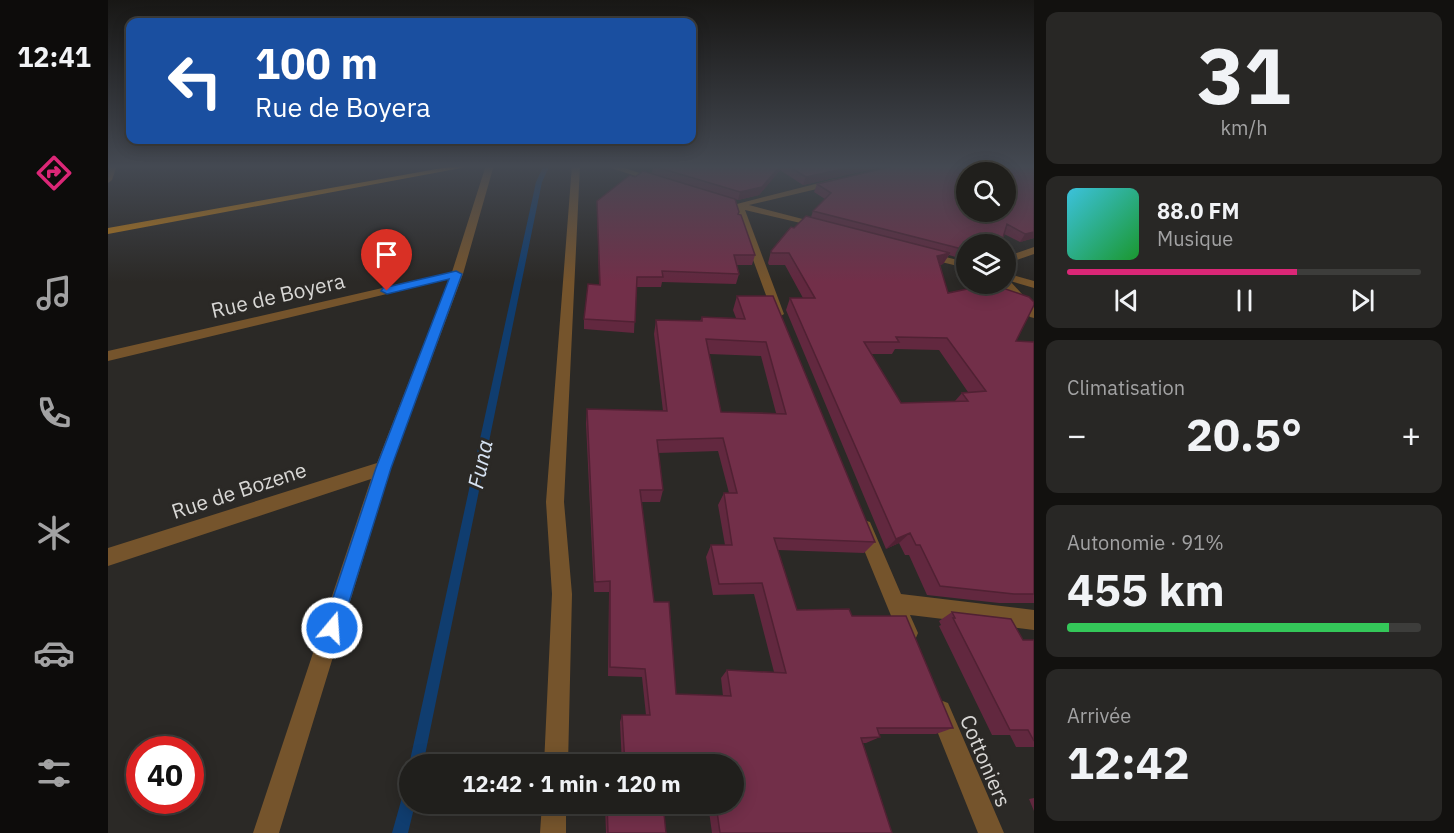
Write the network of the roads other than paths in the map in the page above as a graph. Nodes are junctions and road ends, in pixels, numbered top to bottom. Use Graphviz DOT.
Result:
graph roads {
  1 [pos="732,203"];
  2 [pos="258,204"];
  3 [pos="478,204"];
  4 [pos="574,204"];
  5 [pos="735,204"];
  6 [pos="829,229"];
  7 [pos="108,231"];
  8 [pos="909,250"];
  9 [pos="1034,250"];
  10 [pos="1016,257"];
  11 [pos="956,262"];
  12 [pos="456,274"];
  13 [pos="1016,279"];
  14 [pos="1034,285"];
  15 [pos="1015,294"];
  16 [pos="1034,314"];
  17 [pos="783,326"];
  18 [pos="108,356"];
  19 [pos="383,468"];
  20 [pos="856,507"];
  21 [pos="108,557"];
  22 [pos="895,603"];
  23 [pos="1034,620"];
  24 [pos="916,654"];
  25 [pos="933,695"];
  26 [pos="556,754"];
  27 [pos="554,814"];
  28 [pos="266,833"];
  29 [pos="553,833"];
  30 [pos="991,833"];
  1 -- 17 [label="street"];
  2 -- 7 [label="main road"];
  3 -- 12 [label="street"];
  4 -- 26 [label="street"];
  5 -- 6 [label="street"];
  8 -- 11 [label="street"];
  9 -- 10 [label="street"];
  12 -- 18 [label="street, Rue de Boyera"];
  12 -- 19 [label="street"];
  13 -- 14 [label="street"];
  15 -- 16 [label="street"];
  19 -- 21 [label="street, Rue de Bozene"];
  19 -- 28 [label="street"];
  20 -- 22 [label="street"];
  22 -- 23 [label="street"];
  22 -- 24 [label="street"];
  25 -- 30 [label="street, Cottoniers"];
  27 -- 29 [label="street"];
}
